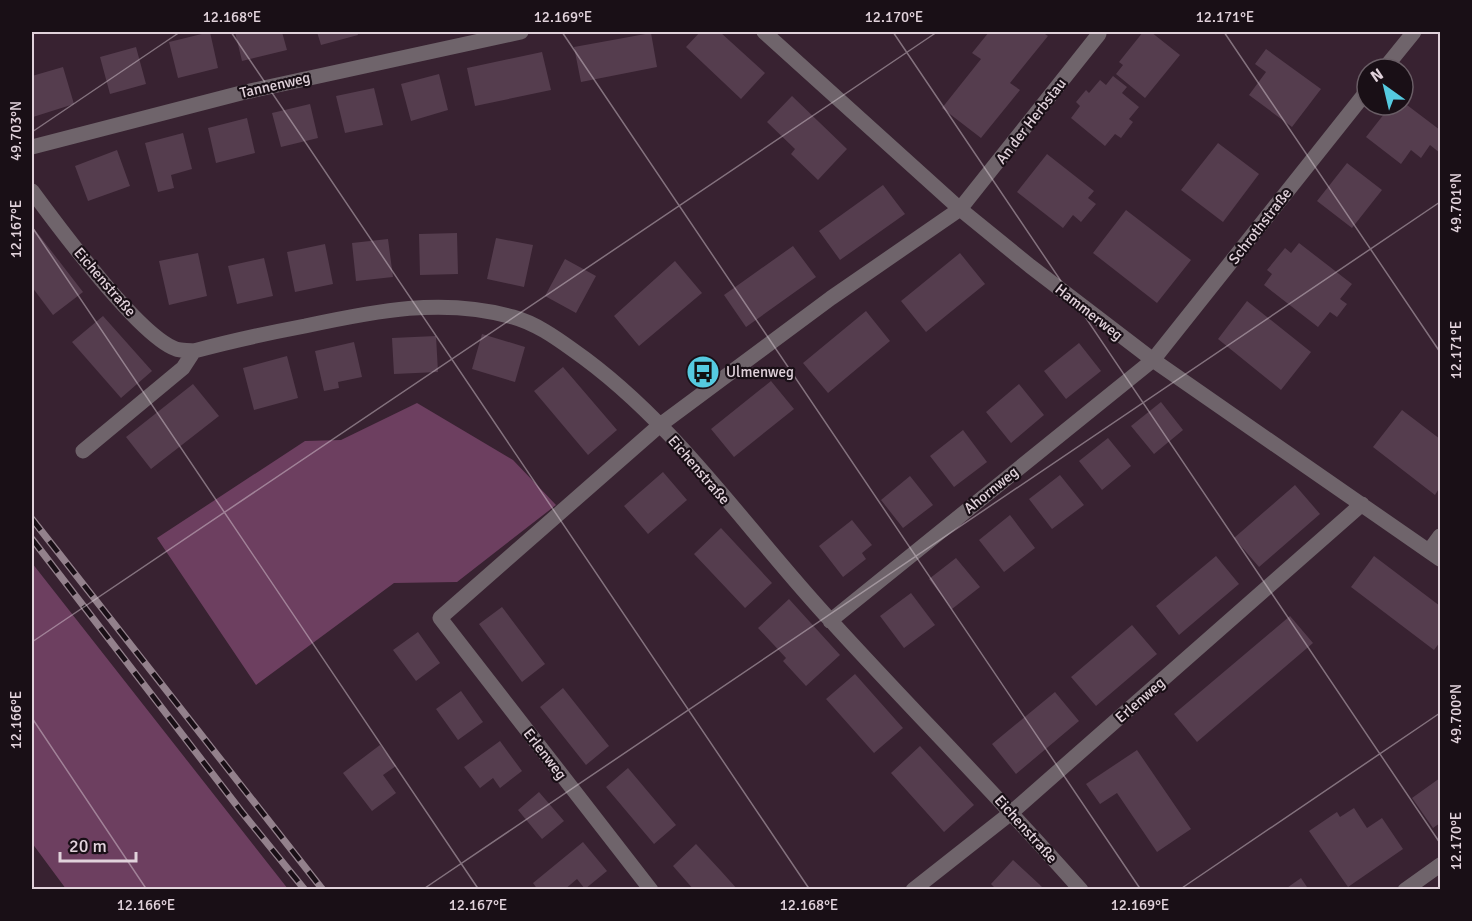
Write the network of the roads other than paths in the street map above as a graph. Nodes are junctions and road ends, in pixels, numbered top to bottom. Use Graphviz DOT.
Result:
graph roads {
  1 [pos="521,32"];
  2 [pos="764,32"];
  3 [pos="1099,32"];
  4 [pos="1414,32"];
  5 [pos="1394,57"];
  6 [pos="1355,106"];
  7 [pos="32,147"];
  8 [pos="32,191"];
  9 [pos="960,209"];
  10 [pos="194,351"];
  11 [pos="1153,360"];
  12 [pos="660,425"];
  13 [pos="83,451"];
  14 [pos="1362,504"];
  15 [pos="1440,536"];
  16 [pos="1435,555"];
  17 [pos="830,621"];
  18 [pos="1012,812"];
  19 [pos="1440,865"];
  20 [pos="651,890"];
  21 [pos="913,890"];
  22 [pos="1081,890"];
  23 [pos="1405,890"];
  1 -- 7 [label="street, Tannenweg"];
  2 -- 9 [label="street, Hammerweg"];
  3 -- 9 [label="street, An der Herbstau"];
  4 -- 5 [label="street"];
  6 -- 11 [label="street, Schrothstraße"];
  8 -- 10 [label="street, Eichenstraße"];
  9 -- 11 [label="street, Hammerweg"];
  9 -- 12 [label="street"];
  10 -- 12 [label="street, Eichenstraße"];
  10 -- 13 [label="street"];
  11 -- 14 [label="street, Hammerweg"];
  11 -- 17 [label="street, Ahornweg"];
  12 -- 17 [label="street, Eichenstraße"];
  12 -- 20 [label="street, Erlenweg"];
  14 -- 16 [label="street, Hammerweg"];
  14 -- 18 [label="street, Erlenweg"];
  15 -- 16 [label="street"];
  17 -- 18 [label="street, Eichenstraße"];
  18 -- 21 [label="street, Erlenweg"];
  18 -- 22 [label="street, Eichenstraße"];
  19 -- 23 [label="street"];
}
